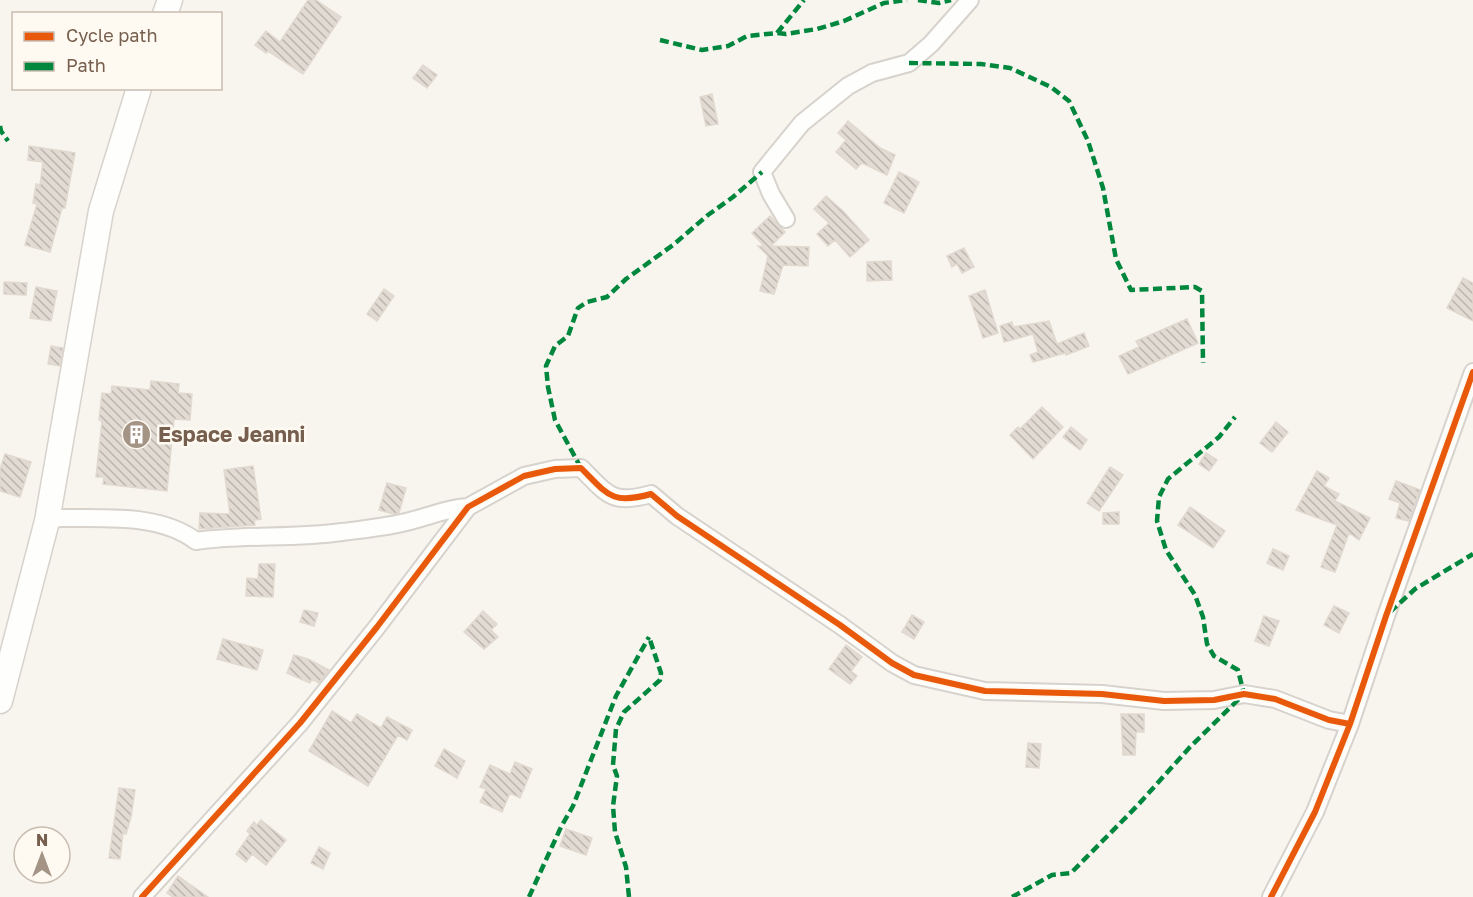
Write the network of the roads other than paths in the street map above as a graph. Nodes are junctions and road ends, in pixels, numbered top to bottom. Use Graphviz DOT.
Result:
graph roads {
  1 [pos="970,0"];
  2 [pos="138,90"];
  3 [pos="786,219"];
  4 [pos="1473,372"];
  5 [pos="468,507"];
  6 [pos="47,521"];
  7 [pos="0,701"];
  8 [pos="1350,724"];
  9 [pos="142,897"];
  10 [pos="1270,897"];
  1 -- 3 [label="street"];
  2 -- 6 [label="main road"];
  4 -- 8 [label="street"];
  5 -- 6 [label="street"];
  5 -- 8 [label="street"];
  5 -- 9 [label="street"];
  6 -- 7 [label="main road"];
  8 -- 10 [label="street"];
}
